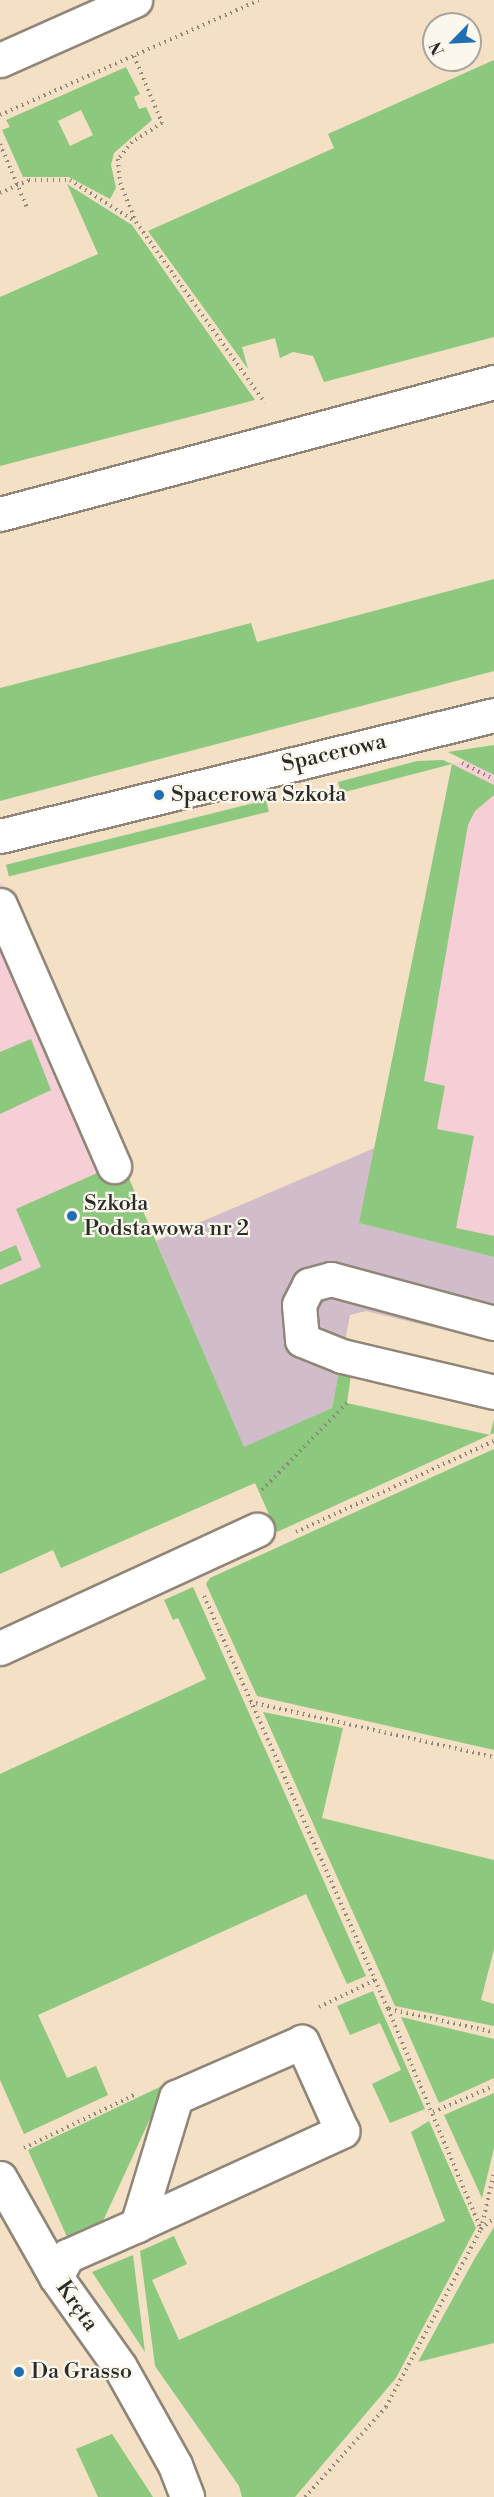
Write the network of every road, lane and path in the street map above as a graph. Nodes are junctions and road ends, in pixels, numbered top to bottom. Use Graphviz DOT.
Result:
graph roads {
  1 [pos="135,0"];
  2 [pos="259,0"];
  3 [pos="133,56"];
  4 [pos="0,60"];
  5 [pos="0,115"];
  6 [pos="0,144"];
  7 [pos="18,185"];
  8 [pos="0,193"];
  9 [pos="28,210"];
  10 [pos="136,222"];
  11 [pos="494,382"];
  12 [pos="290,438"];
  13 [pos="0,514"];
  14 [pos="494,715"];
  15 [pos="0,836"];
  16 [pos="0,905"];
  17 [pos="114,1166"];
  18 [pos="494,1323"];
  19 [pos="494,1392"];
  20 [pos="347,1403"];
  21 [pos="260,1493"];
  22 [pos="257,1530"];
  23 [pos="201,1589"];
  24 [pos="0,1648"];
  25 [pos="250,1702"];
  26 [pos="494,1756"];
  27 [pos="388,2008"];
  28 [pos="494,2032"];
  29 [pos="494,2086"];
  30 [pos="433,2112"];
  31 [pos="494,2173"];
  32 [pos="0,2178"];
  33 [pos="494,2218"];
  34 [pos="137,2224"];
  35 [pos="482,2229"];
  36 [pos="56,2277"];
  37 [pos="187,2497"];
  38 [pos="305,2497"];
  1 -- 4 [label="street"];
  2 -- 3 [label="path"];
  3 -- 5 [label="path"];
  3 -- 10 [label="path"];
  6 -- 7 [label="path"];
  7 -- 8 [label="path"];
  7 -- 9 [label="path"];
  7 -- 10 [label="path"];
  10 -- 12 [label="path"];
  11 -- 12 [label="street"];
  12 -- 13 [label="street"];
  14 -- 15 [label="street, Spacerowa"];
  16 -- 17 [label="street"];
  18 -- 19 [label="street"];
  20 -- 21 [label="path"];
  22 -- 24 [label="street"];
  23 -- 25 [label="path"];
  25 -- 26 [label="path"];
  25 -- 27 [label="path"];
  27 -- 28 [label="path"];
  27 -- 30 [label="path"];
  29 -- 30 [label="path"];
  30 -- 35 [label="path"];
  31 -- 35 [label="path"];
  32 -- 36 [label="street, Kręta"];
  33 -- 35 [label="path"];
  34 -- 34 [label="street"];
  34 -- 36 [label="street"];
  35 -- 38 [label="path"];
  36 -- 37 [label="street, Kręta"];
}
